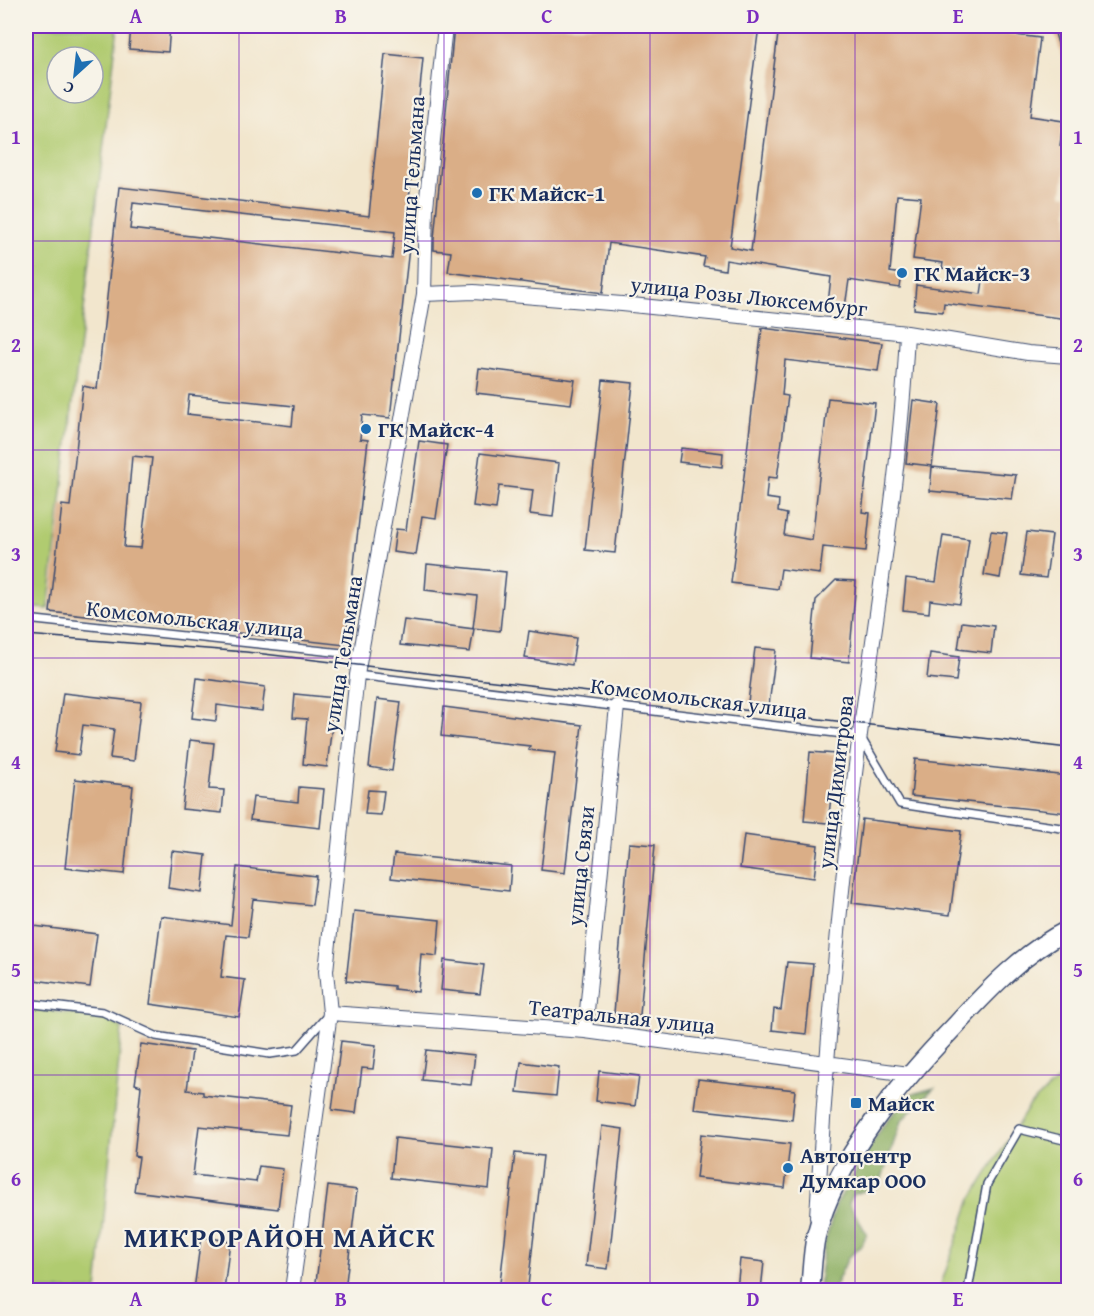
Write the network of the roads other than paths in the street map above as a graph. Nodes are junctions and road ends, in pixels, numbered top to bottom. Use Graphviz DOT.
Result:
graph roads {
  1 [pos="445,26"];
  2 [pos="424,294"];
  3 [pos="907,333"];
  4 [pos="1068,356"];
  5 [pos="26,619"];
  6 [pos="361,655"];
  7 [pos="357,675"];
  8 [pos="617,706"];
  9 [pos="860,736"];
  10 [pos="1068,829"];
  11 [pos="1068,930"];
  12 [pos="26,1003"];
  13 [pos="330,1012"];
  14 [pos="585,1031"];
  15 [pos="826,1061"];
  16 [pos="909,1074"];
  17 [pos="1068,1141"];
  18 [pos="816,1236"];
  19 [pos="292,1290"];
  20 [pos="810,1290"];
  21 [pos="968,1290"];
  1 -- 2 [label="street, улица Тельмана"];
  2 -- 3 [label="street, улица Розы Люксембург"];
  2 -- 6 [label="street, улица Тельмана"];
  3 -- 4 [label="street, улица Розы Люксембург"];
  3 -- 9 [label="street, улица Димитрова"];
  5 -- 6 [label="lane, Комсомольская улица"];
  6 -- 7 [label="street, улица Тельмана"];
  7 -- 8 [label="lane, Комсомольская улица"];
  7 -- 13 [label="street, улица Тельмана"];
  8 -- 9 [label="lane, Комсомольская улица"];
  8 -- 14 [label="street, улица Связи"];
  9 -- 10 [label="lane"];
  9 -- 15 [label="street, улица Димитрова"];
  11 -- 16 [label="street"];
  12 -- 13 [label="lane"];
  13 -- 14 [label="street, Театральная улица"];
  13 -- 19 [label="street, улица Тельмана"];
  14 -- 15 [label="street, Театральная улица"];
  15 -- 16 [label="street, Театральная улица"];
  15 -- 18 [label="street, улица Димитрова"];
  16 -- 18 [label="street"];
  17 -- 21 [label="lane"];
  18 -- 20 [label="street"];
}
